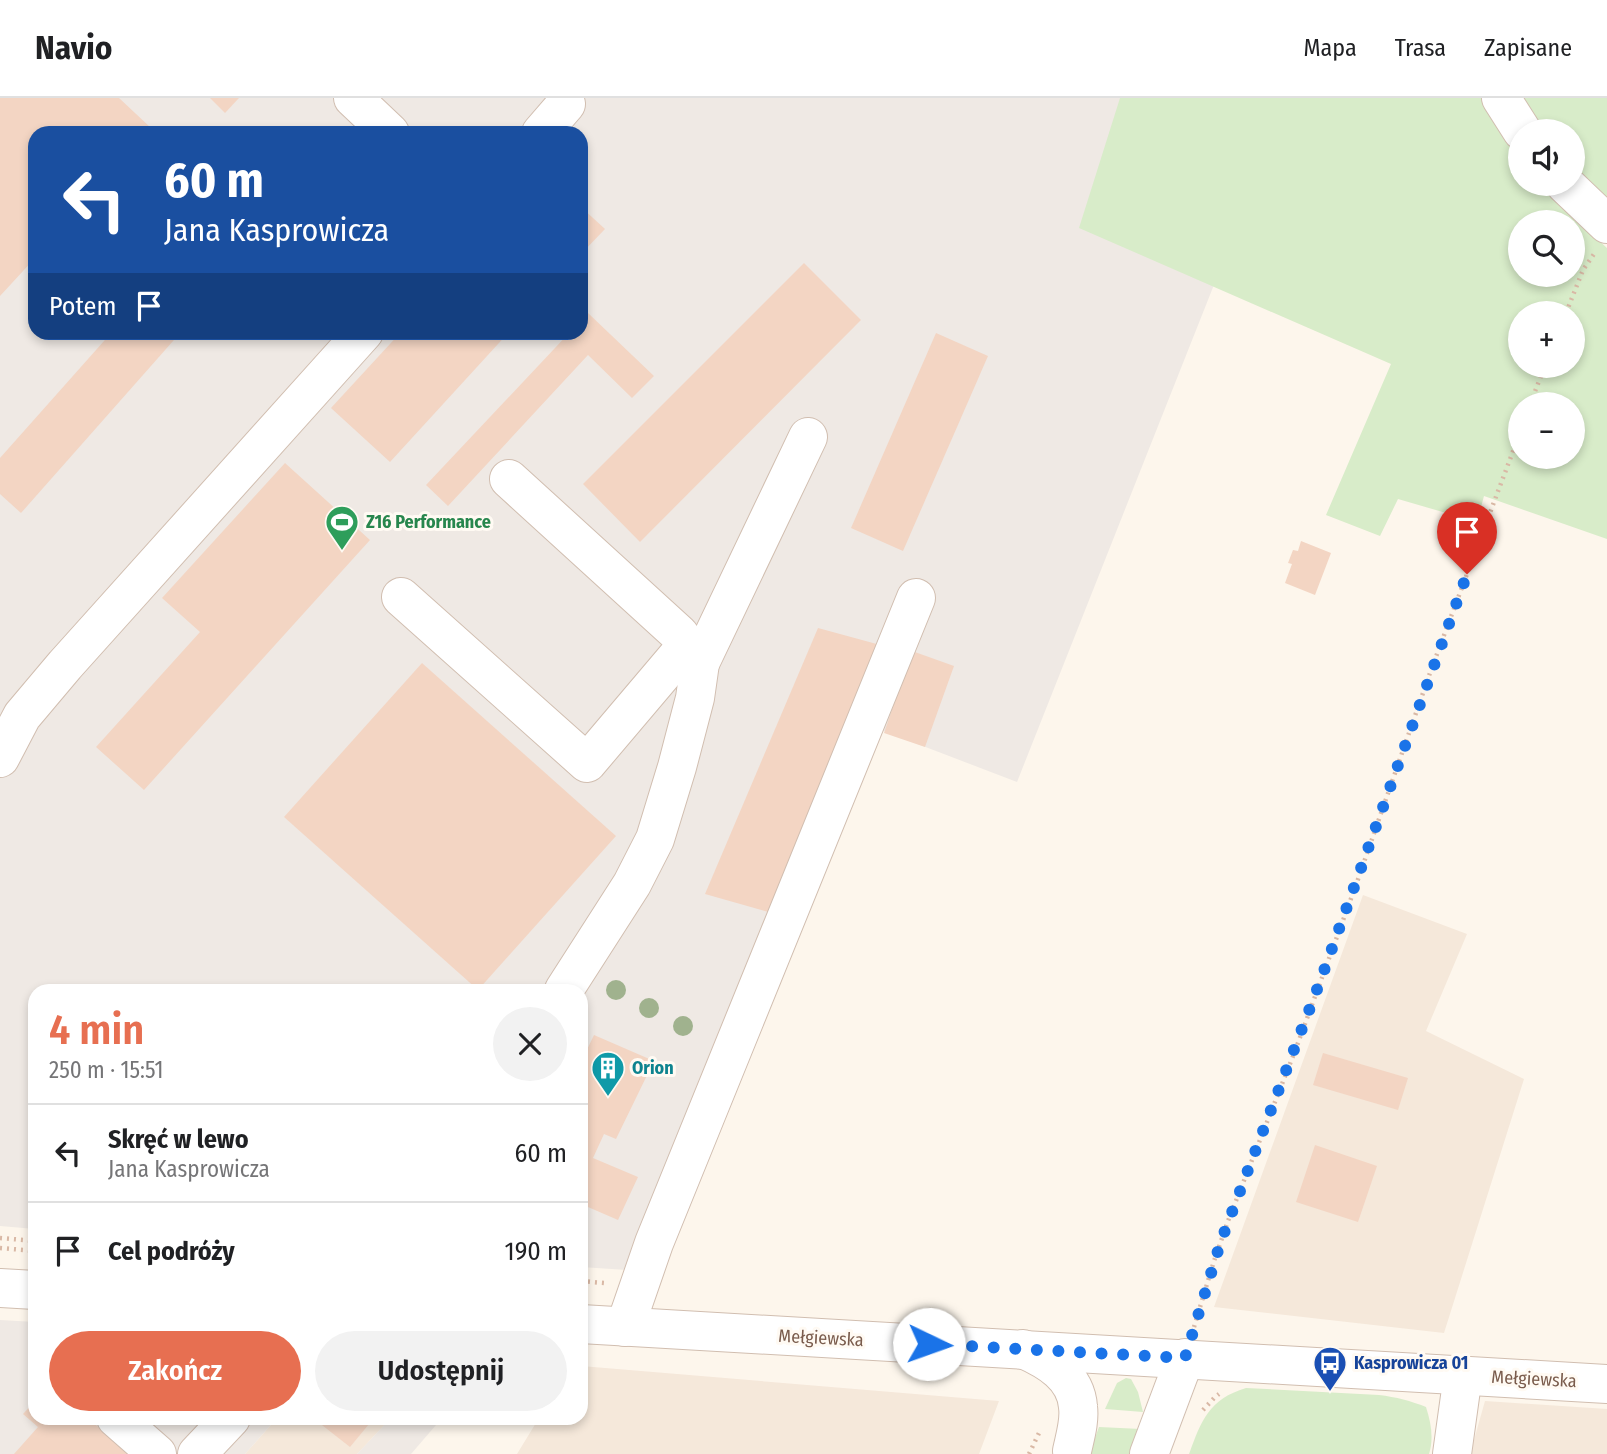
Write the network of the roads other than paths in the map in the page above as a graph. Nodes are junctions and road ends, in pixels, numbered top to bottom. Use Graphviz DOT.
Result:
graph roads {
  1 [pos="353,98"];
  2 [pos="1502,98"];
  3 [pos="566,104"];
  4 [pos="1514,119"];
  5 [pos="383,126"];
  6 [pos="547,126"];
  7 [pos="1573,196"];
  8 [pos="1601,238"];
  9 [pos="357,340"];
  10 [pos="808,437"];
  11 [pos="509,479"];
  12 [pos="401,597"];
  13 [pos="916,598"];
  14 [pos="693,654"];
  15 [pos="0,758"];
  16 [pos="568,984"];
  17 [pos="0,1288"];
  18 [pos="28,1290"];
  19 [pos="588,1324"];
  20 [pos="625,1327"];
  21 [pos="1021,1349"];
  22 [pos="1118,1354"];
  23 [pos="1185,1358"];
  24 [pos="1463,1375"];
  25 [pos="1607,1384"];
  26 [pos="124,1425"];
  27 [pos="224,1425"];
  28 [pos="1072,1453"];
  29 [pos="157,1454"];
  30 [pos="197,1454"];
  31 [pos="1149,1454"];
  32 [pos="1452,1454"];
  1 -- 5 [label="street"];
  2 -- 4 [label="street"];
  3 -- 6 [label="street"];
  7 -- 8 [label="street"];
  9 -- 15 [label="street"];
  10 -- 14 [label="street"];
  11 -- 14 [label="street"];
  12 -- 14 [label="street"];
  13 -- 20 [label="street"];
  14 -- 16 [label="street"];
  17 -- 18 [label="street"];
  19 -- 20 [label="street, Mełgiewska"];
  20 -- 21 [label="street, Mełgiewska"];
  21 -- 22 [label="street, Mełgiewska"];
  21 -- 28 [label="street"];
  22 -- 23 [label="street, Mełgiewska"];
  22 -- 28 [label="street"];
  23 -- 24 [label="street, Mełgiewska"];
  23 -- 31 [label="street"];
  24 -- 25 [label="street, Mełgiewska"];
  24 -- 32 [label="street"];
  26 -- 29 [label="street"];
  27 -- 30 [label="street"];
}
